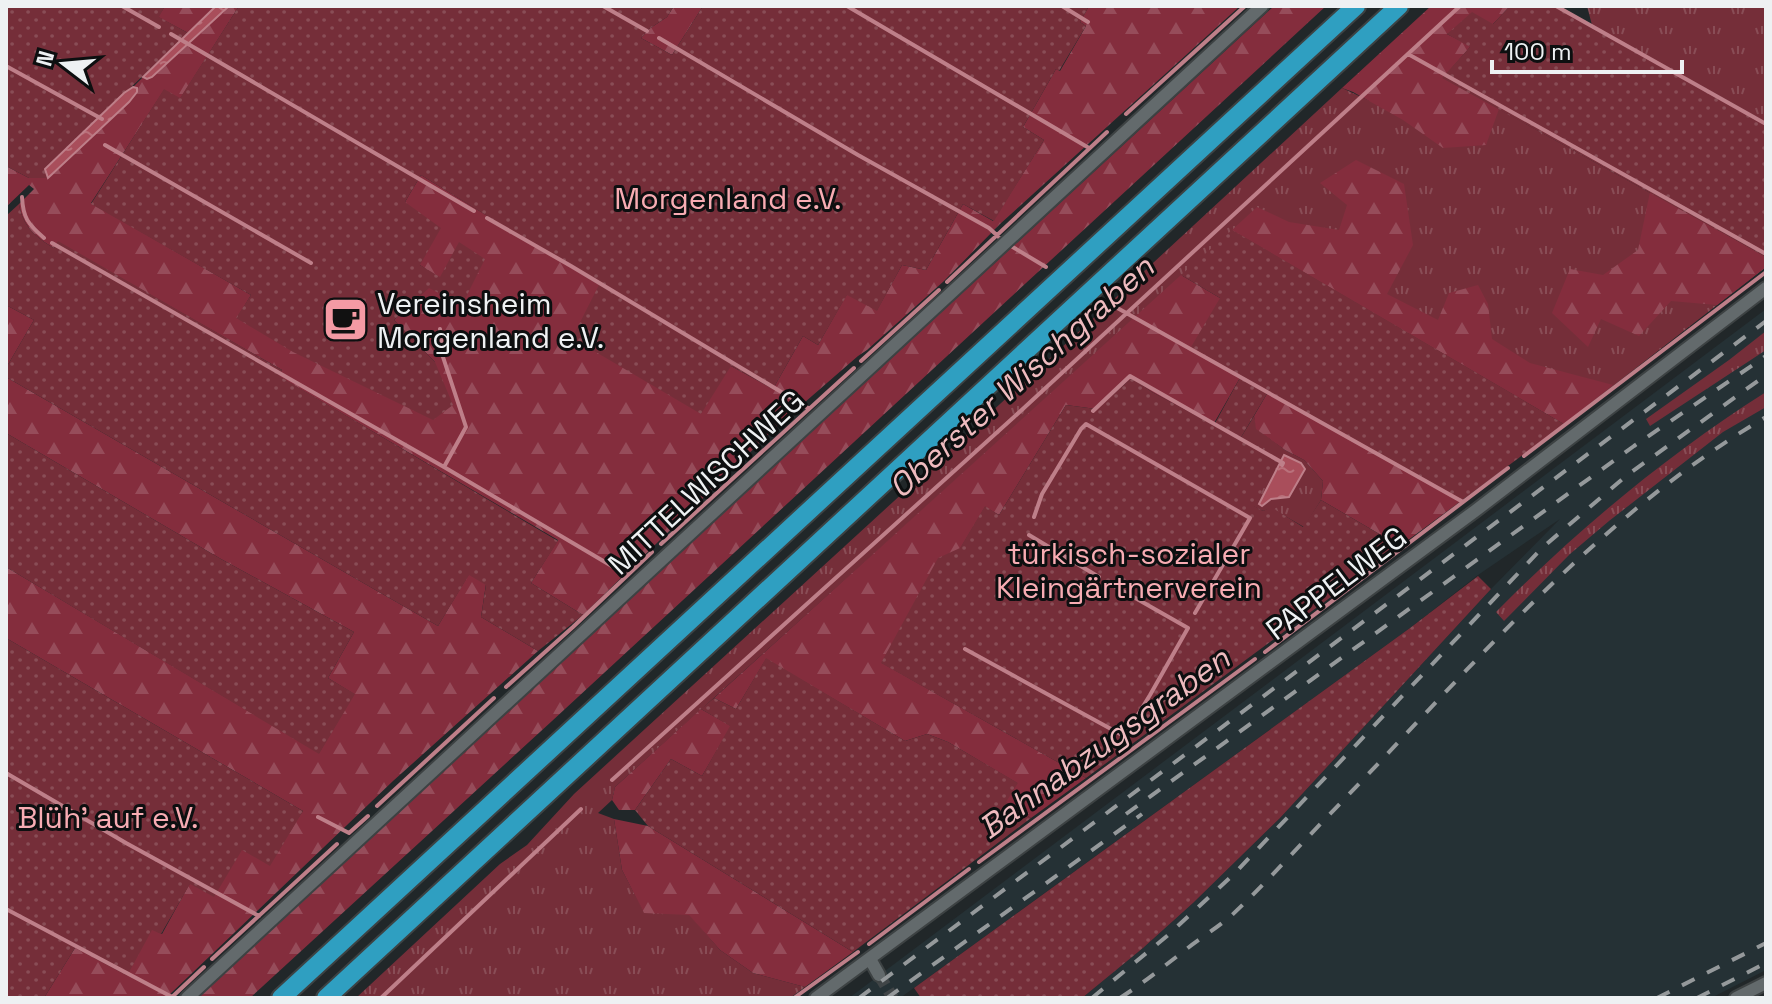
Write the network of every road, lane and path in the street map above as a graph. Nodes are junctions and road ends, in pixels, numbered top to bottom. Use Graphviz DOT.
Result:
graph roads {
  1 [pos="1262,6"];
  2 [pos="1356,6"];
  3 [pos="1399,6"];
  4 [pos="1766,288"];
  5 [pos="870,959"];
  6 [pos="879,975"];
  7 [pos="1766,983"];
  8 [pos="187,998"];
  9 [pos="281,998"];
  10 [pos="326,998"];
  11 [pos="816,998"];
  12 [pos="1736,998"];
  1 -- 8 [label="street, MITTELWISCHWEG"];
  2 -- 9 [label="highway"];
  3 -- 10 [label="highway"];
  4 -- 5 [label="street, PAPPELWEG"];
  5 -- 6 [label="street"];
  5 -- 11 [label="street, PAPPELWEG"];
  7 -- 12 [label="street"];
}
